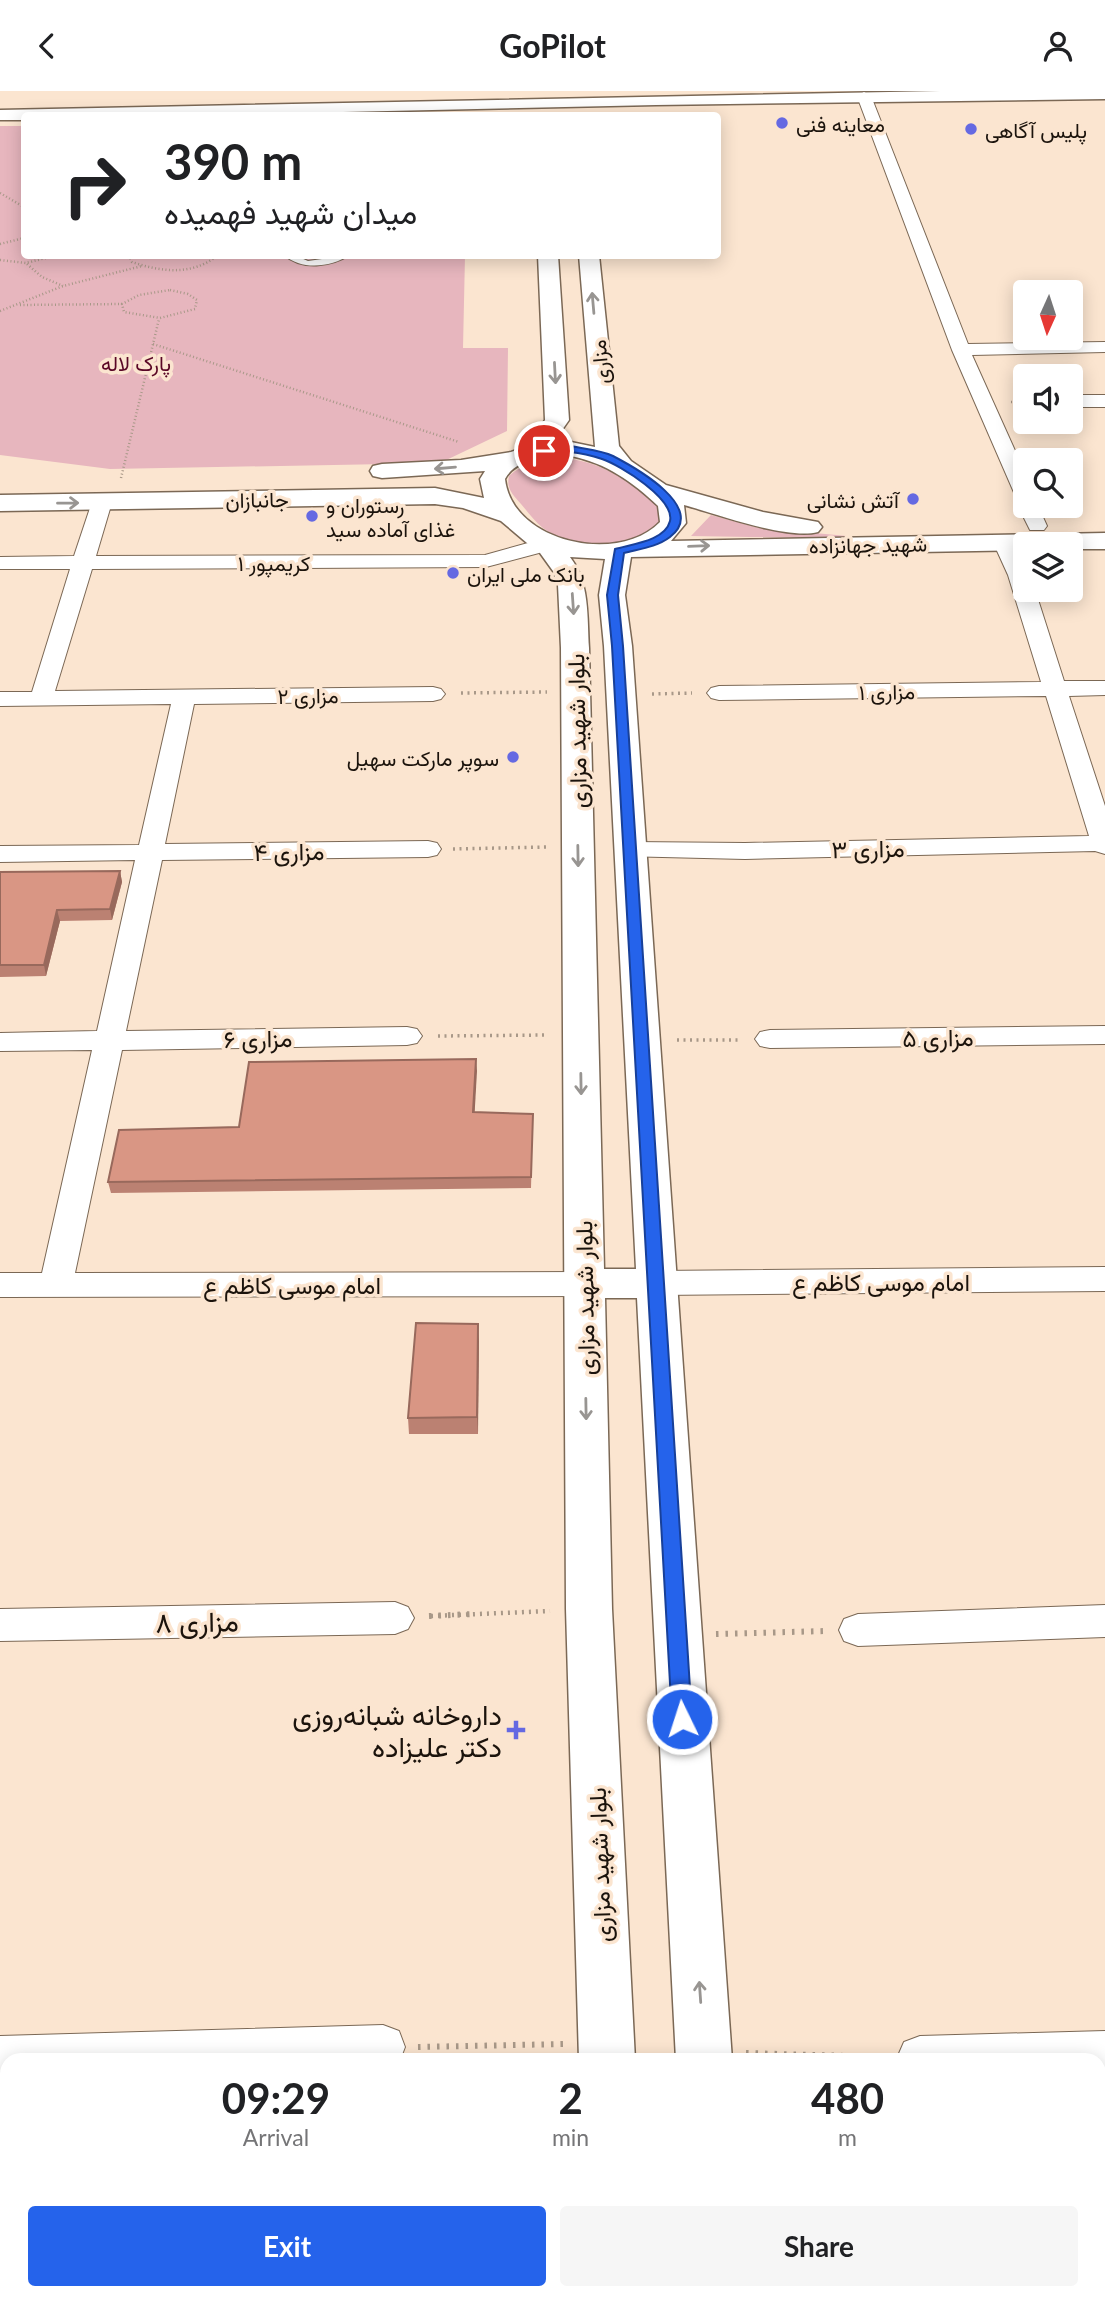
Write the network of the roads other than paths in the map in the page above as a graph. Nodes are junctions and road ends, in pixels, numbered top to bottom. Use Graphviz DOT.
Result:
graph roads {
  1 [pos="413,91"];
  2 [pos="493,91"];
  3 [pos="382,94"];
  4 [pos="1105,94"];
  5 [pos="864,96"];
  6 [pos="656,100"];
  7 [pos="0,104"];
  8 [pos="470,104"];
  9 [pos="99,108"];
  10 [pos="42,112"];
  11 [pos="527,112"];
  12 [pos="588,112"];
  13 [pos="21,114"];
  14 [pos="0,115"];
  15 [pos="292,259"];
  16 [pos="339,259"];
  17 [pos="548,259"];
  18 [pos="589,259"];
  19 [pos="1105,347"];
  20 [pos="961,349"];
  21 [pos="1083,401"];
  22 [pos="1105,401"];
  23 [pos="520,456"];
  24 [pos="621,464"];
  25 [pos="1013,469"];
  26 [pos="353,472"];
  27 [pos="121,478"];
  28 [pos="34,479"];
  29 [pos="663,492"];
  30 [pos="102,502"];
  31 [pos="0,503"];
  32 [pos="511,516"];
  33 [pos="1029,518"];
  34 [pos="1047,518"];
  35 [pos="1105,526"];
  36 [pos="1001,535"];
  37 [pos="1105,541"];
  38 [pos="546,544"];
  39 [pos="625,550"];
  40 [pos="0,563"];
  41 [pos="83,563"];
  42 [pos="1105,688"];
  43 [pos="1056,689"];
  44 [pos="719,693"];
  45 [pos="433,694"];
  46 [pos="184,697"];
  47 [pos="0,699"];
  48 [pos="41,699"];
  49 [pos="1105,844"];
  50 [pos="428,849"];
  51 [pos="630,851"];
  52 [pos="149,852"];
  53 [pos="0,855"];
  54 [pos="1105,1035"];
  55 [pos="407,1036"];
  56 [pos="770,1039"];
  57 [pos="109,1040"];
  58 [pos="0,1042"];
  59 [pos="1105,1279"];
  60 [pos="657,1283"];
  61 [pos="56,1284"];
  62 [pos="583,1284"];
  63 [pos="0,1285"];
  64 [pos="395,1618"];
  65 [pos="1105,1621"];
  66 [pos="0,1625"];
  67 [pos="858,1630"];
  68 [pos="383,2047"];
  69 [pos="606,2051"];
  70 [pos="174,2053"];
  71 [pos="704,2053"];
  1 -- 3 [label="main road"];
  2 -- 3 [label="main road"];
  3 -- 9 [label="main road"];
  4 -- 5 [label="main road"];
  5 -- 6 [label="main road"];
  5 -- 20 [label="street"];
  6 -- 8 [label="main road"];
  6 -- 12 [label="main road"];
  7 -- 9 [label="main road"];
  8 -- 9 [label="main road"];
  8 -- 11 [label="main road"];
  9 -- 10 [label="main road"];
  13 -- 14 [label="main road"];
  15 -- 16 [label="lane"];
  17 -- 23 [label="main road, one-way"];
  24 -- 18 [label="main road, مزاری, one-way"];
  19 -- 20 [label="street"];
  20 -- 25 [label="street"];
  21 -- 22 [label="street"];
  23 -- 24 [label="main road"];
  23 -- 26 [label="main road, one-way"];
  23 -- 32 [label="main road"];
  24 -- 29 [label="main road, شهید جهانزاده"];
  27 -- 28 [label="main road"];
  29 -- 36 [label="main road, شهید جهانزاده"];
  29 -- 39 [label="main road"];
  31 -- 30 [label="main road, جانبازان, one-way"];
  30 -- 32 [label="main road, جانبازان"];
  30 -- 41 [label="street"];
  32 -- 38 [label="main road"];
  33 -- 36 [label="main road, شهید جهانزاده"];
  34 -- 35 [label="main road, شهید جهانزاده"];
  36 -- 37 [label="main road, شهید جهانزاده"];
  39 -- 36 [label="main road, شهید جهانزاده, one-way"];
  36 -- 43 [label="street"];
  38 -- 39 [label="main road, شهید جهانزاده"];
  38 -- 41 [label="street, کریمپور ۱"];
  38 -- 62 [label="main road, بلوار شهید مزاری, one-way"];
  39 -- 51 [label="main road, بلوار شهید مزاری"];
  40 -- 41 [label="street, کریمپور ۱"];
  41 -- 48 [label="street"];
  42 -- 43 [label="street, مزاری ۱"];
  43 -- 44 [label="street, مزاری ۱"];
  43 -- 49 [label="street"];
  45 -- 46 [label="street, مزاری ۲"];
  46 -- 48 [label="street, مزاری ۲"];
  46 -- 52 [label="street"];
  47 -- 48 [label="street, مزاری ۲"];
  49 -- 51 [label="street, مزاری ۳"];
  50 -- 52 [label="street, مزاری ۴"];
  51 -- 60 [label="main road, بلوار شهید مزاری"];
  52 -- 53 [label="street, مزاری ۴"];
  52 -- 57 [label="street"];
  54 -- 56 [label="street, مزاری ۵"];
  55 -- 57 [label="street, مزاری ۶"];
  57 -- 58 [label="street, مزاری ۶"];
  57 -- 61 [label="street"];
  59 -- 60 [label="street, امام موسی کاظم ع"];
  60 -- 62 [label="main road"];
  71 -- 60 [label="main road, بلوار شهید مزاری, one-way"];
  61 -- 62 [label="street, امام موسی کاظم ع"];
  61 -- 63 [label="street, امام موسی کاظم ع"];
  62 -- 69 [label="main road, بلوار شهید مزاری, one-way"];
  64 -- 66 [label="street, مزاری ۸"];
  65 -- 67 [label="street"];
  68 -- 70 [label="street"];
}
